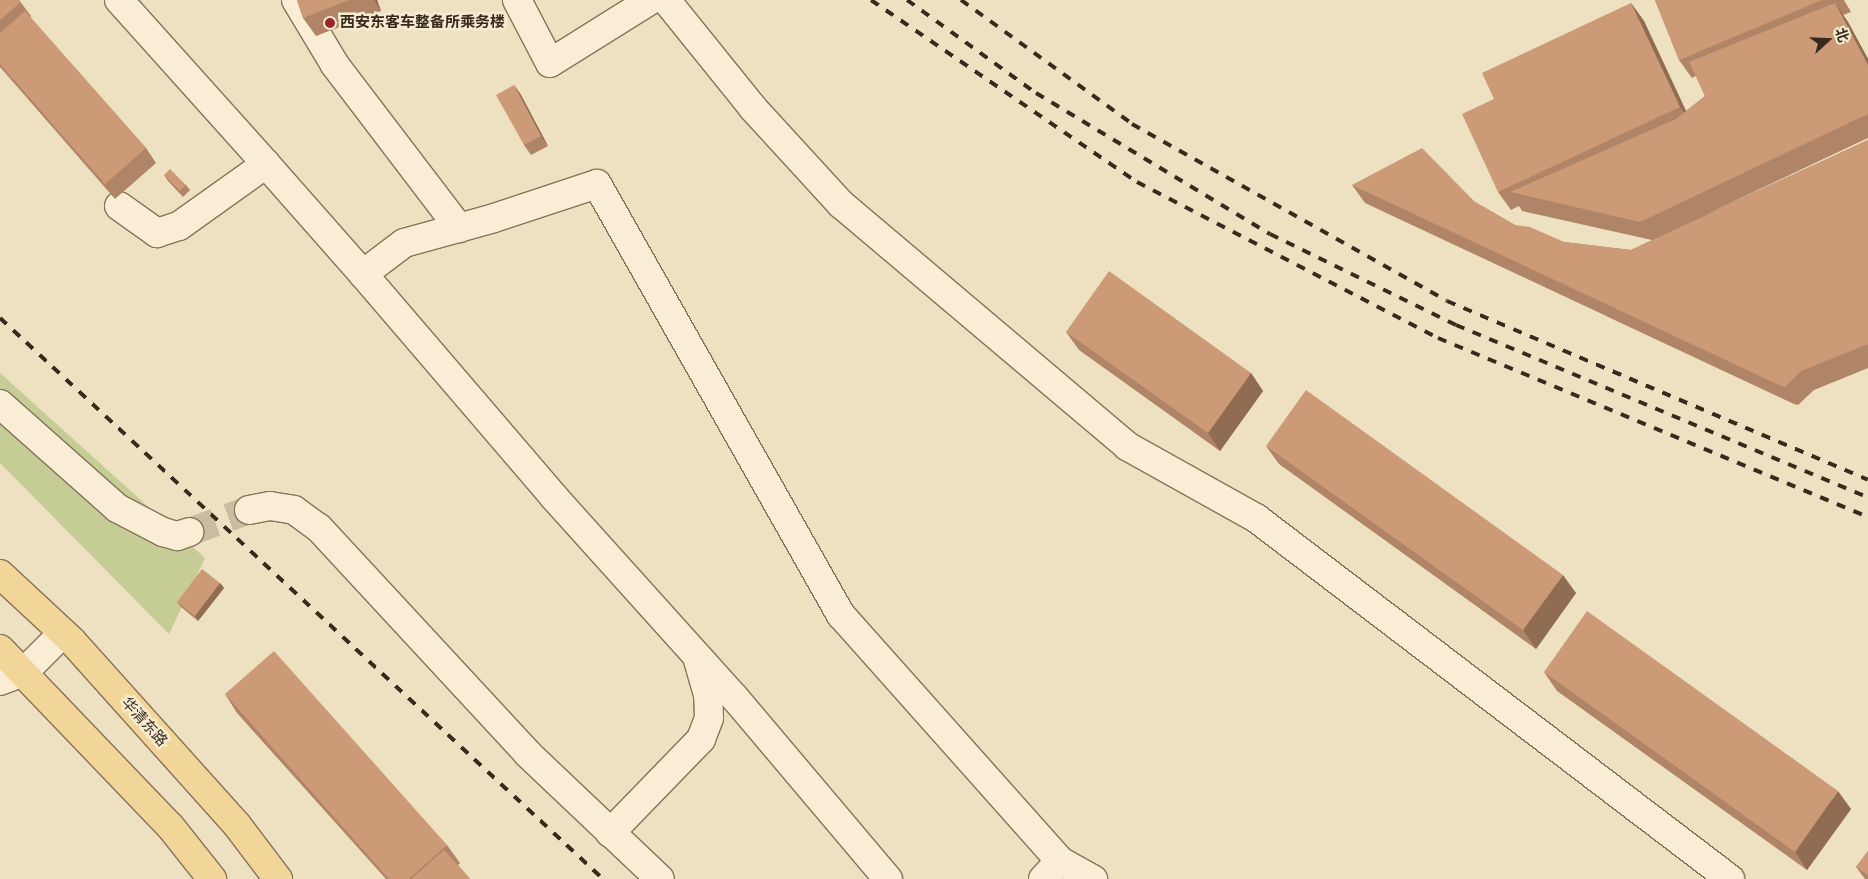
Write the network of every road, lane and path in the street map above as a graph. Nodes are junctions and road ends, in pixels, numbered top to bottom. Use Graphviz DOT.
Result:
graph roads {
  1 [pos="119,0"];
  2 [pos="296,0"];
  3 [pos="517,0"];
  4 [pos="651,0"];
  5 [pos="666,0"];
  6 [pos="266,164"];
  7 [pos="119,206"];
  8 [pos="459,228"];
  9 [pos="363,274"];
  10 [pos="0,404"];
  11 [pos="249,510"];
  12 [pos="189,532"];
  13 [pos="0,574"];
  14 [pos="63,633"];
  15 [pos="0,650"];
  16 [pos="693,650"];
  17 [pos="12,676"];
  18 [pos="610,833"];
  19 [pos="1052,870"];
  20 [pos="212,879"];
  21 [pos="278,879"];
  22 [pos="660,879"];
  23 [pos="888,879"];
  24 [pos="1093,879"];
  25 [pos="1730,879"];
  1 -- 6 [label="street"];
  2 -- 8 [label="street"];
  3 -- 4 [label="street"];
  5 -- 25 [label="street"];
  6 -- 7 [label="street"];
  6 -- 9 [label="street"];
  8 -- 9 [label="street"];
  8 -- 19 [label="street"];
  9 -- 16 [label="street"];
  10 -- 12 [label="street"];
  11 -- 18 [label="street"];
  13 -- 14 [label="main road, 华清东路"];
  14 -- 17 [label="street"];
  14 -- 21 [label="main road, 华清东路"];
  15 -- 17 [label="main road"];
  16 -- 18 [label="street"];
  16 -- 23 [label="street"];
  17 -- 20 [label="main road"];
  18 -- 22 [label="street"];
  19 -- 24 [label="street"];
}
